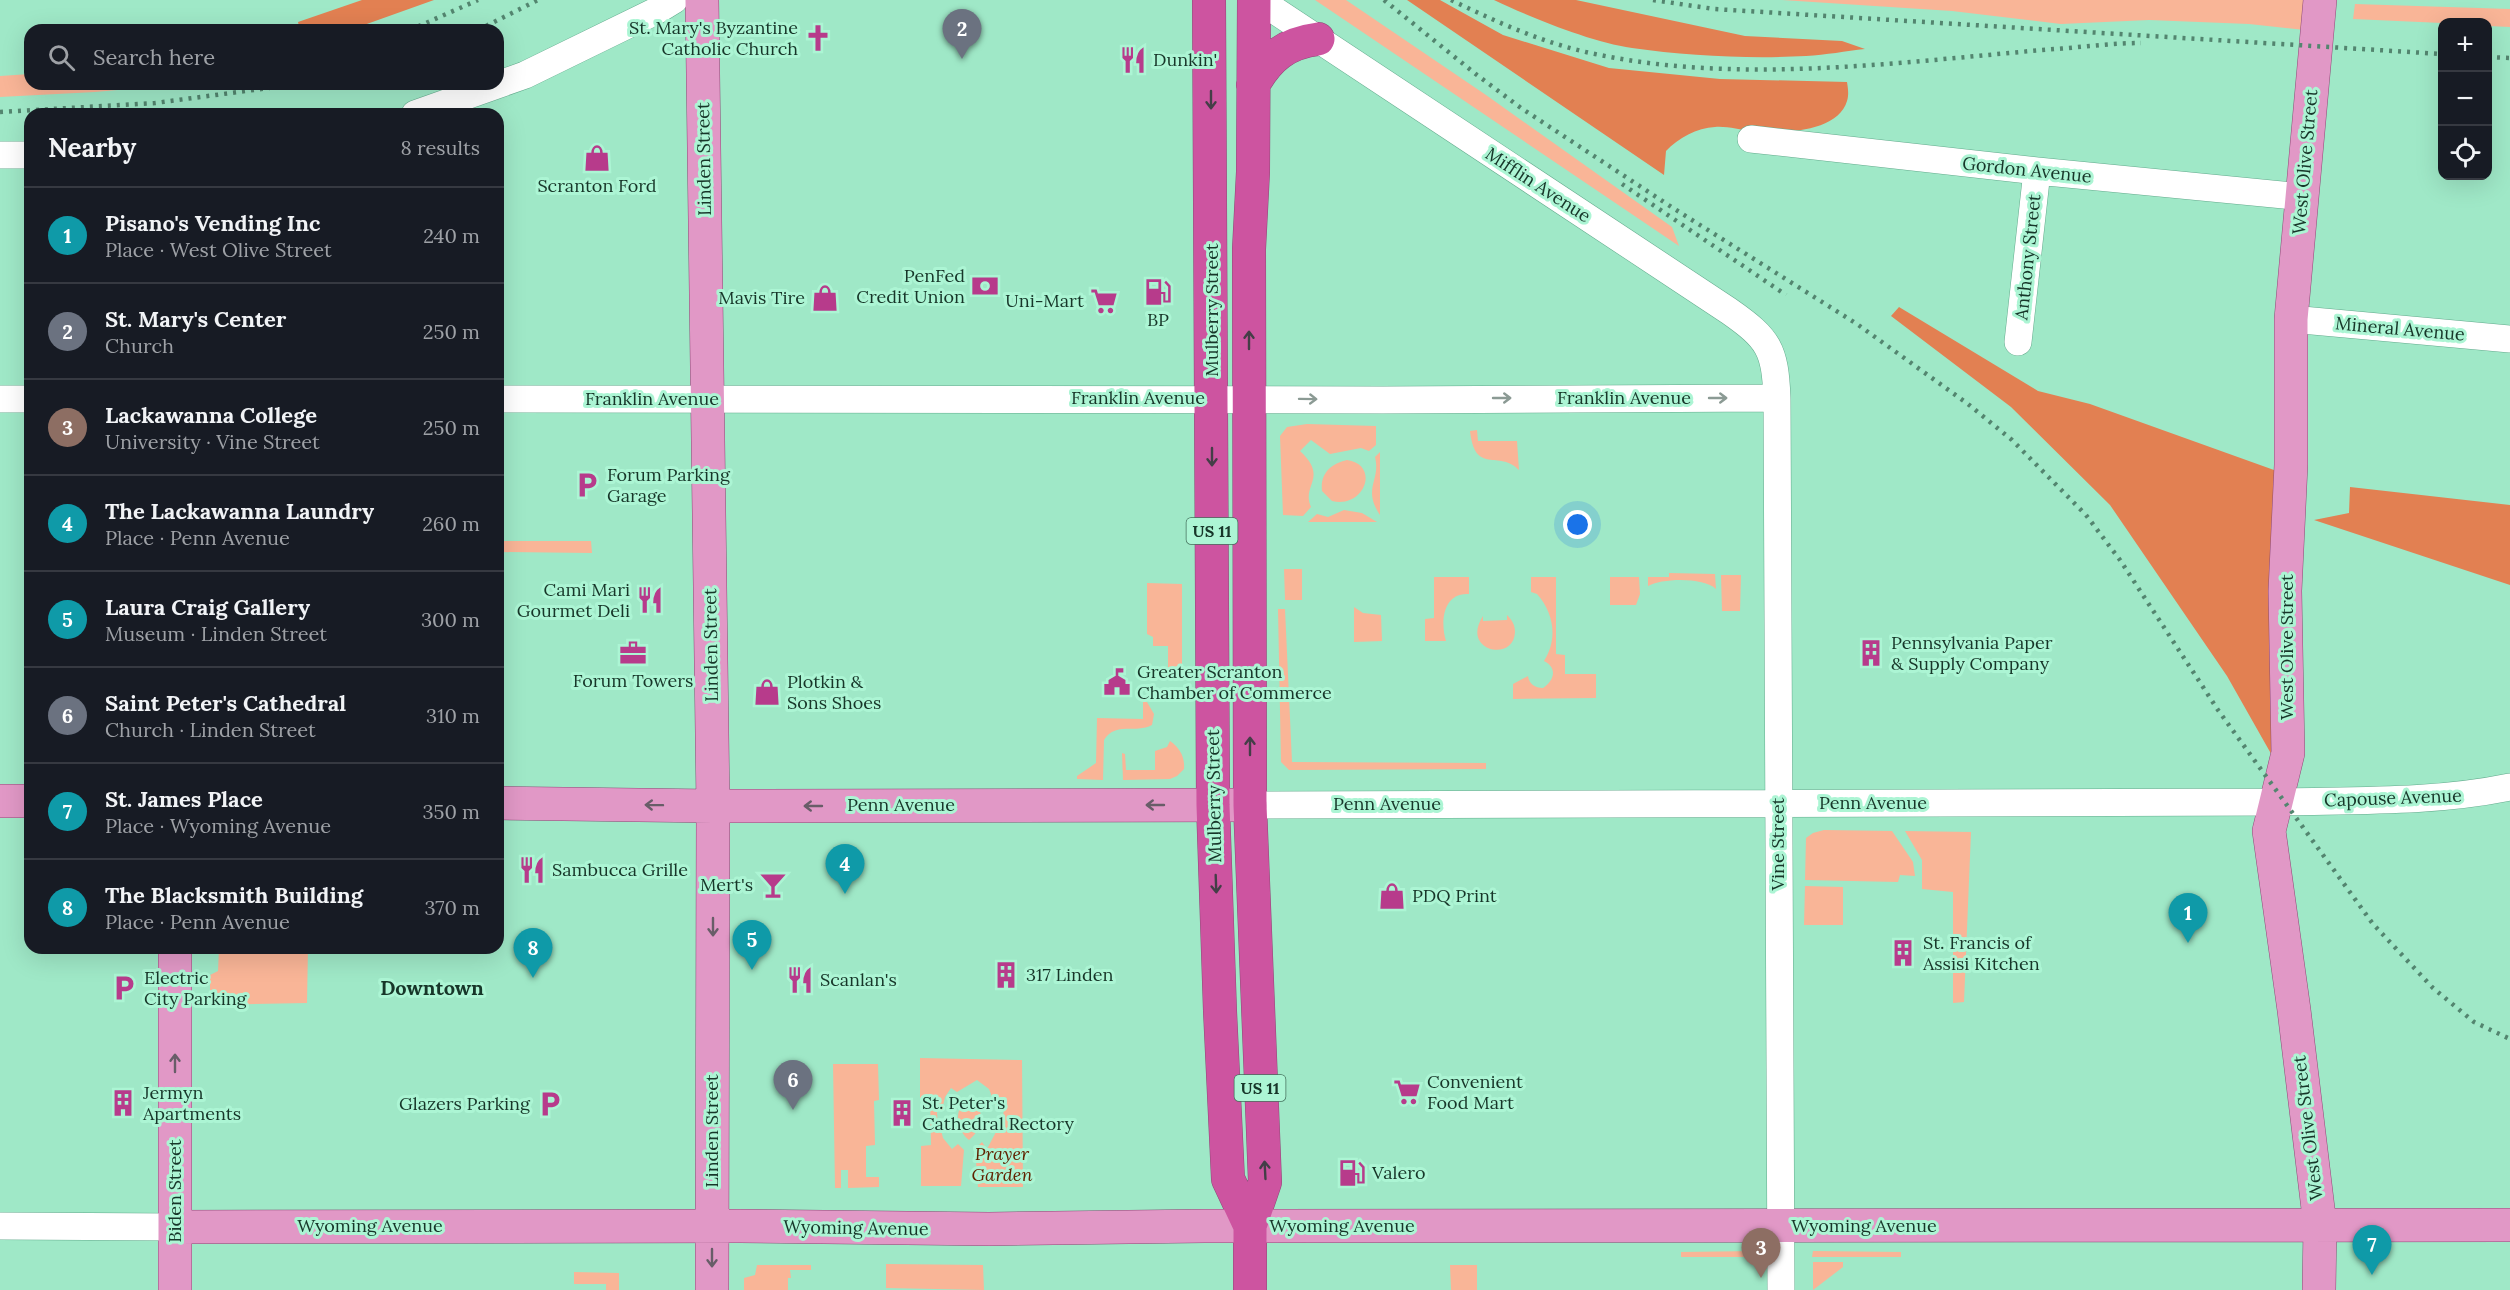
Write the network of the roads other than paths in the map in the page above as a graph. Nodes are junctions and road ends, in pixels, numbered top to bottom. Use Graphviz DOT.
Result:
graph roads {
  1 [pos="674,0"];
  2 [pos="702,0"];
  3 [pos="1209,0"];
  4 [pos="1254,0"];
  5 [pos="1259,0"];
  6 [pos="2320,0"];
  7 [pos="1318,39"];
  8 [pos="504,82"];
  9 [pos="1253,85"];
  10 [pos="483,90"];
  11 [pos="432,108"];
  12 [pos="1751,139"];
  13 [pos="0,155"];
  14 [pos="24,155"];
  15 [pos="2037,171"];
  16 [pos="2303,197"];
  17 [pos="2291,319"];
  18 [pos="2510,339"];
  19 [pos="2018,342"];
  20 [pos="1212,398"];
  21 [pos="1249,398"];
  22 [pos="1777,398"];
  23 [pos="0,399"];
  24 [pos="24,399"];
  25 [pos="504,399"];
  26 [pos="707,399"];
  27 [pos="2510,787"];
  28 [pos="0,801"];
  29 [pos="24,801"];
  30 [pos="2276,802"];
  31 [pos="504,803"];
  32 [pos="1778,803"];
  33 [pos="1213,805"];
  34 [pos="1250,805"];
  35 [pos="713,806"];
  36 [pos="175,954"];
  37 [pos="2320,1225"];
  38 [pos="0,1226"];
  39 [pos="712,1226"];
  40 [pos="1250,1226"];
  41 [pos="1780,1226"];
  42 [pos="2510,1226"];
  43 [pos="175,1227"];
  44 [pos="175,1290"];
  45 [pos="712,1290"];
  46 [pos="1250,1290"];
  47 [pos="1781,1290"];
  48 [pos="2319,1290"];
  1 -- 8 [label="street"];
  2 -- 26 [label="main road, Linden Street"];
  3 -- 20 [label="highway, Mulberry Street / US 11, one-way"];
  4 -- 9 [label="highway, Mulberry Street / US 11"];
  5 -- 7 [label="street, Mifflin Avenue"];
  6 -- 16 [label="main road, West Olive Street"];
  7 -- 9 [label="highway"];
  7 -- 22 [label="street, Mifflin Avenue"];
  21 -- 9 [label="highway, Mulberry Street / US 11, one-way"];
  10 -- 11 [label="street"];
  12 -- 15 [label="street, Gordon Avenue"];
  13 -- 14 [label="street"];
  15 -- 16 [label="street, Gordon Avenue"];
  15 -- 19 [label="street, Anthony Street"];
  16 -- 17 [label="main road, West Olive Street"];
  17 -- 18 [label="street, Mineral Avenue"];
  17 -- 30 [label="main road, West Olive Street"];
  20 -- 21 [label="street, Franklin Avenue"];
  20 -- 26 [label="street, Franklin Avenue"];
  20 -- 33 [label="highway, Mulberry Street / US 11, one-way"];
  21 -- 22 [label="street, Franklin Avenue, one-way"];
  34 -- 21 [label="highway, Mulberry Street / US 11, one-way"];
  22 -- 32 [label="street, Vine Street"];
  23 -- 24 [label="street"];
  25 -- 26 [label="street, Franklin Avenue"];
  26 -- 35 [label="main road, Linden Street"];
  27 -- 30 [label="street, Capouse Avenue"];
  28 -- 29 [label="main road"];
  30 -- 32 [label="street, Penn Avenue"];
  30 -- 37 [label="main road, West Olive Street"];
  35 -- 31 [label="main road, Penn Avenue, one-way"];
  32 -- 34 [label="street, Penn Avenue"];
  32 -- 41 [label="street, Vine Street"];
  33 -- 34 [label="main road, Penn Avenue"];
  33 -- 35 [label="main road, Penn Avenue, one-way"];
  33 -- 40 [label="highway, Mulberry Street / US 11, one-way"];
  40 -- 34 [label="highway, Mulberry Street / US 11, one-way"];
  35 -- 39 [label="main road, Linden Street, one-way"];
  43 -- 36 [label="main road, Biden Street, one-way"];
  37 -- 41 [label="main road, Wyoming Avenue"];
  37 -- 42 [label="main road, Wyoming Avenue"];
  37 -- 48 [label="main road, West Olive Street"];
  38 -- 43 [label="street"];
  39 -- 40 [label="main road, Wyoming Avenue"];
  39 -- 43 [label="main road, Wyoming Avenue"];
  39 -- 45 [label="main road, Linden Street, one-way"];
  40 -- 41 [label="main road, Wyoming Avenue"];
  40 -- 46 [label="highway, Mulberry Street / US 11"];
  41 -- 47 [label="street, Vine Street"];
  43 -- 44 [label="main road, Biden Street"];
}
